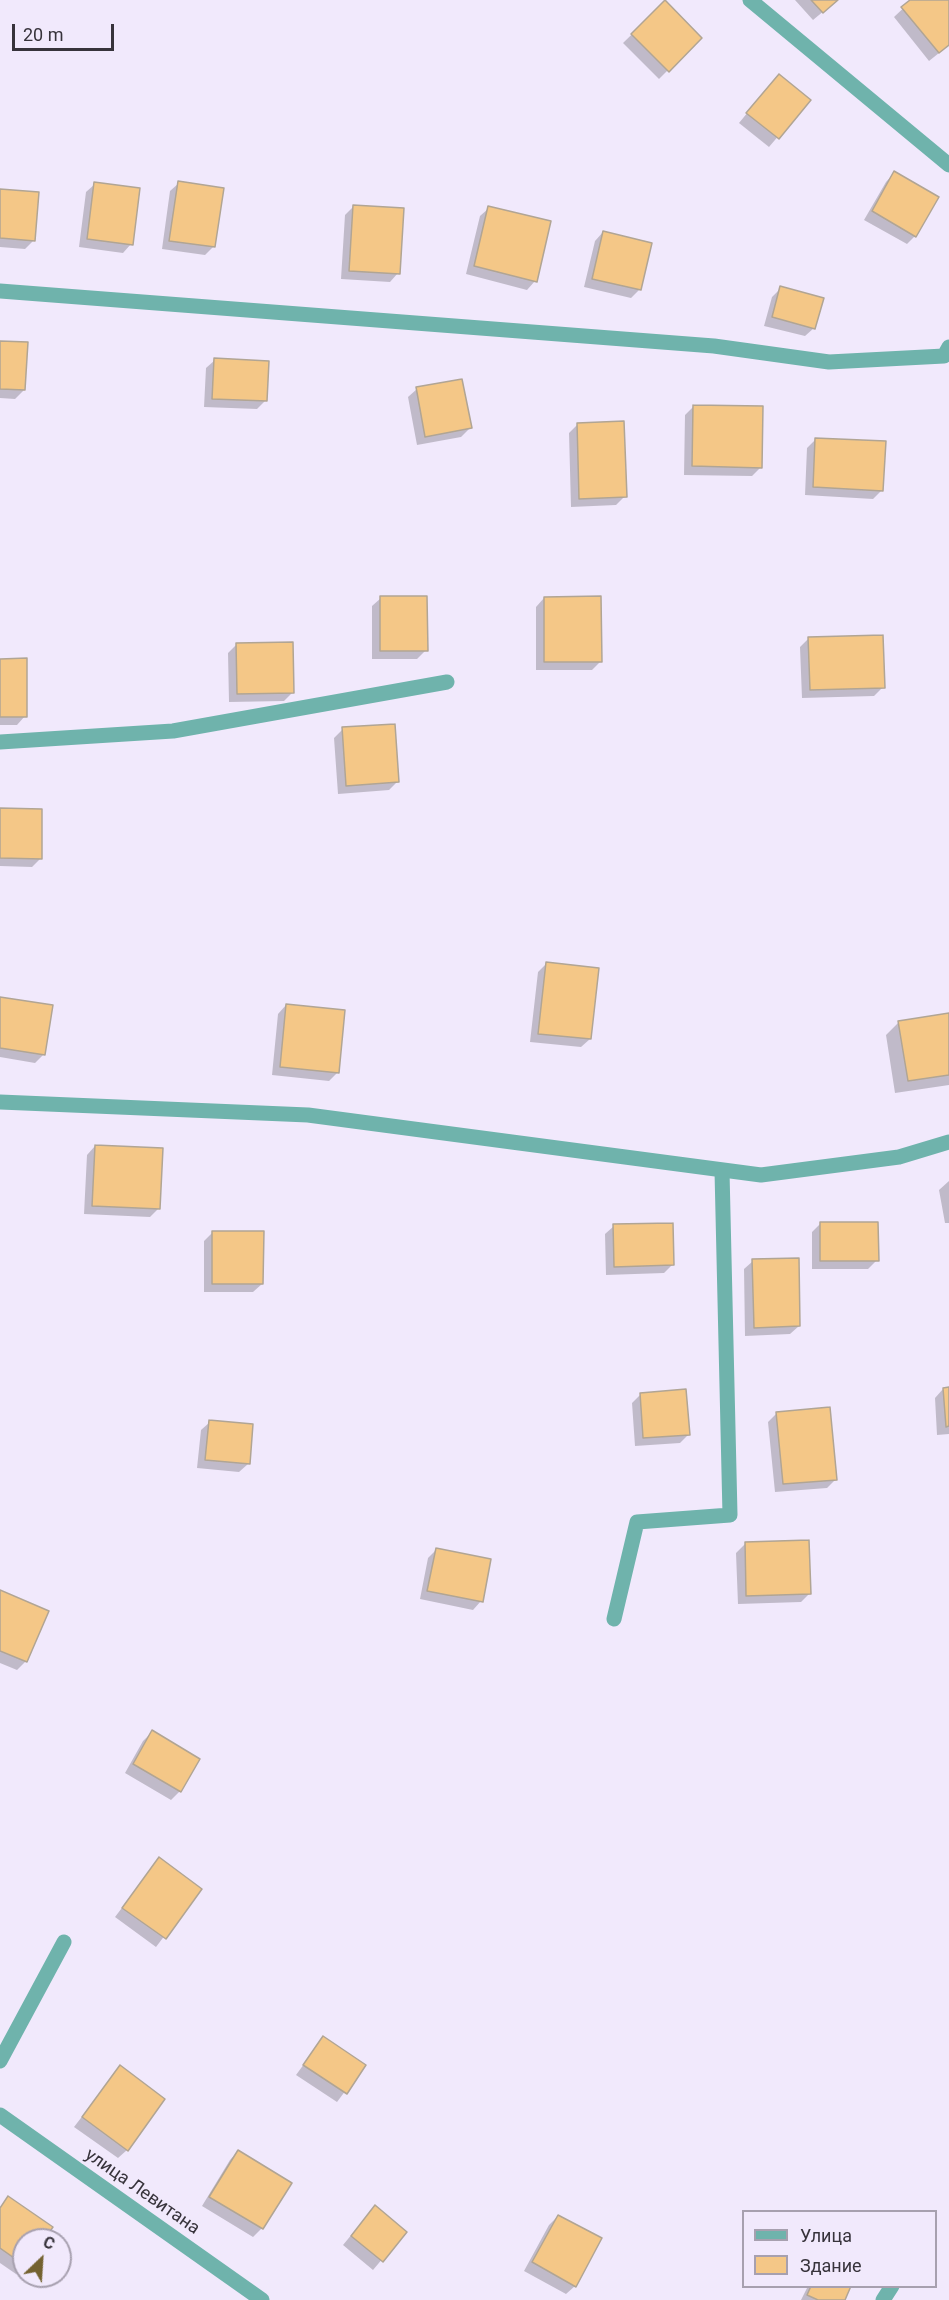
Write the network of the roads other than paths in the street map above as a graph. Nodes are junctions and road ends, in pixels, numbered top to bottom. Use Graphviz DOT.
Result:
graph roads {
  1 [pos="750,0"];
  2 [pos="949,165"];
  3 [pos="0,291"];
  4 [pos="949,347"];
  5 [pos="447,682"];
  6 [pos="0,742"];
  7 [pos="0,1102"];
  8 [pos="949,1142"];
  9 [pos="722,1172"];
  10 [pos="614,1618"];
  11 [pos="64,1942"];
  12 [pos="0,2061"];
  13 [pos="0,2115"];
  14 [pos="262,2300"];
  1 -- 2 [label="street"];
  3 -- 4 [label="street"];
  5 -- 6 [label="street"];
  7 -- 9 [label="street"];
  8 -- 9 [label="street"];
  9 -- 10 [label="street"];
  11 -- 12 [label="street"];
  13 -- 14 [label="street, улица Левитана"];
}
